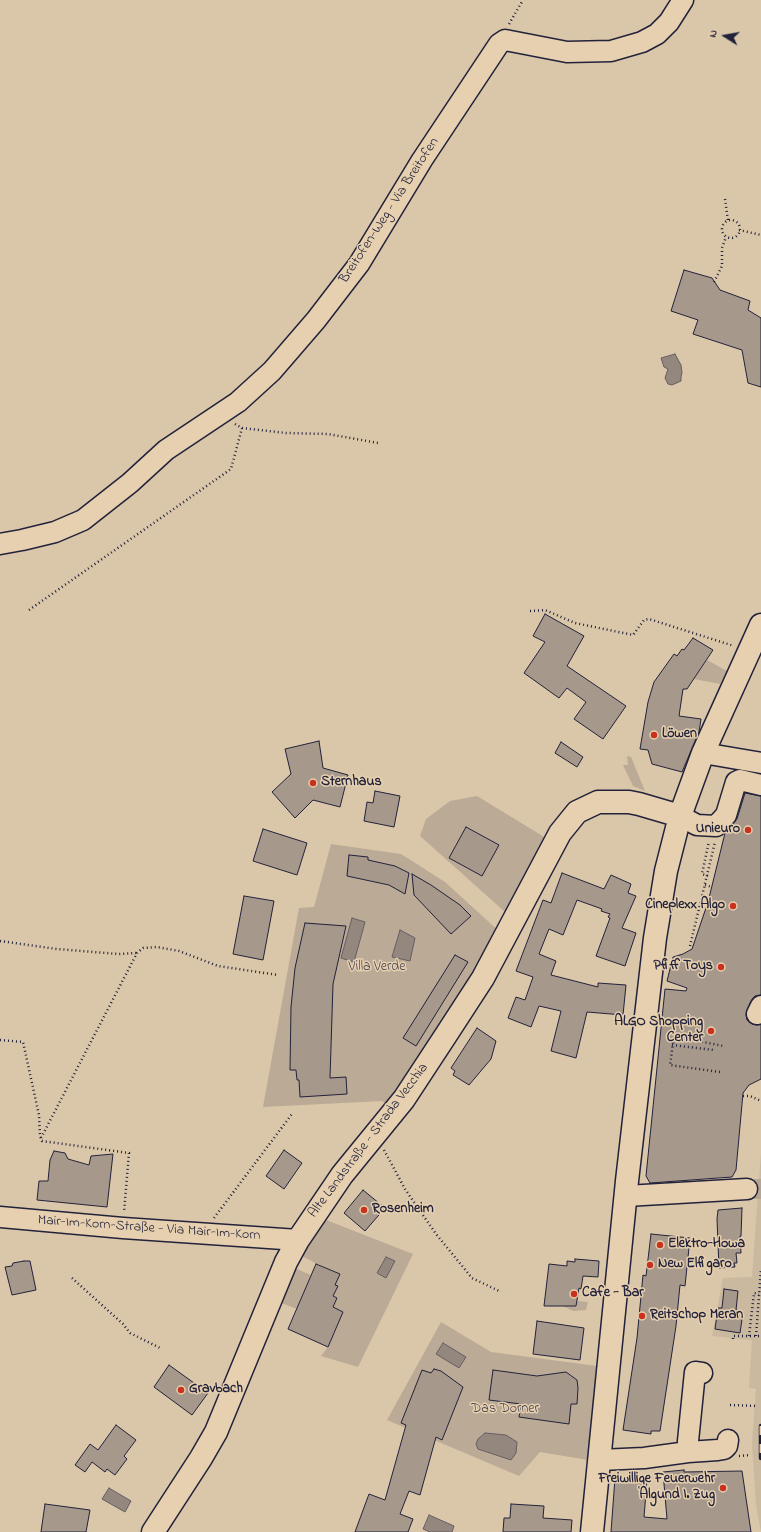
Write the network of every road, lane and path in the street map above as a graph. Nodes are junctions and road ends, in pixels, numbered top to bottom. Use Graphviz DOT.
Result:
graph roads {
  1 [pos="523,0"];
  2 [pos="683,0"];
  3 [pos="505,40"];
  4 [pos="725,199"];
  5 [pos="728,221"];
  6 [pos="739,230"];
  7 [pos="761,236"];
  8 [pos="726,237"];
  9 [pos="714,282"];
  10 [pos="218,416"];
  11 [pos="242,428"];
  12 [pos="378,443"];
  13 [pos="0,544"];
  14 [pos="29,610"];
  15 [pos="530,611"];
  16 [pos="761,625"];
  17 [pos="731,653"];
  18 [pos="704,753"];
  19 [pos="761,763"];
  20 [pos="761,785"];
  21 [pos="680,816"];
  22 [pos="710,838"];
  23 [pos="716,840"];
  24 [pos="708,876"];
  25 [pos="705,885"];
  26 [pos="712,887"];
  27 [pos="0,941"];
  28 [pos="690,946"];
  29 [pos="137,953"];
  30 [pos="278,975"];
  31 [pos="0,1040"];
  32 [pos="672,1045"];
  33 [pos="723,1046"];
  34 [pos="714,1050"];
  35 [pos="720,1072"];
  36 [pos="742,1096"];
  37 [pos="761,1101"];
  38 [pos="292,1114"];
  39 [pos="41,1138"];
  40 [pos="373,1138"];
  41 [pos="747,1189"];
  42 [pos="626,1196"];
  43 [pos="131,1214"];
  44 [pos="0,1218"];
  45 [pos="212,1222"];
  46 [pos="298,1240"];
  47 [pos="761,1269"];
  48 [pos="72,1278"];
  49 [pos="499,1291"];
  50 [pos="759,1294"];
  51 [pos="751,1320"];
  52 [pos="757,1320"];
  53 [pos="749,1336"];
  54 [pos="756,1336"];
  55 [pos="761,1336"];
  56 [pos="733,1339"];
  57 [pos="160,1348"];
  58 [pos="702,1373"];
  59 [pos="730,1405"];
  60 [pos="758,1406"];
  61 [pos="728,1440"];
  62 [pos="688,1452"];
  63 [pos="600,1460"];
  64 [pos="153,1532"];
  65 [pos="592,1532"];
  1 -- 3 [label="path"];
  2 -- 3 [label="street"];
  3 -- 10 [label="street, Breitofen-Weg - Via Breitofen"];
  4 -- 5 [label="path"];
  5 -- 6 [label="path"];
  5 -- 8 [label="path"];
  6 -- 7 [label="path"];
  6 -- 8 [label="path"];
  8 -- 9 [label="path"];
  10 -- 11 [label="path"];
  10 -- 13 [label="street, Breitofen-Weg - Via Breitofen"];
  11 -- 12 [label="path"];
  11 -- 14 [label="path"];
  15 -- 17 [label="path"];
  16 -- 18 [label="main road"];
  18 -- 19 [label="street"];
  18 -- 21 [label="main road"];
  20 -- 21 [label="street"];
  21 -- 40 [label="main road, Alte Landstraße - Strada Vecchia"];
  21 -- 42 [label="main road"];
  22 -- 24 [label="path"];
  23 -- 24 [label="path"];
  24 -- 25 [label="path"];
  25 -- 26 [label="path"];
  25 -- 28 [label="path"];
  27 -- 29 [label="path"];
  29 -- 30 [label="path"];
  29 -- 39 [label="path"];
  31 -- 39 [label="path"];
  32 -- 33 [label="path"];
  32 -- 34 [label="path"];
  32 -- 35 [label="path"];
  36 -- 37 [label="path"];
  38 -- 45 [label="path"];
  39 -- 43 [label="path"];
  40 -- 46 [label="main road, Alte Landstraße - Strada Vecchia"];
  40 -- 49 [label="path"];
  41 -- 42 [label="street"];
  42 -- 63 [label="main road"];
  44 -- 46 [label="street, Mair-Im-Korn-Straße - Via Mair-Im-Korn"];
  46 -- 64 [label="main road, Alte Landstraße - Strada Vecchia"];
  47 -- 50 [label="path"];
  48 -- 57 [label="path"];
  50 -- 51 [label="path"];
  50 -- 52 [label="path"];
  51 -- 52 [label="path"];
  51 -- 53 [label="path"];
  52 -- 54 [label="path"];
  53 -- 54 [label="path"];
  53 -- 56 [label="path"];
  54 -- 55 [label="path"];
  58 -- 62 [label="street"];
  59 -- 60 [label="path"];
  61 -- 62 [label="street"];
  62 -- 63 [label="street"];
  63 -- 65 [label="main road"];
}
